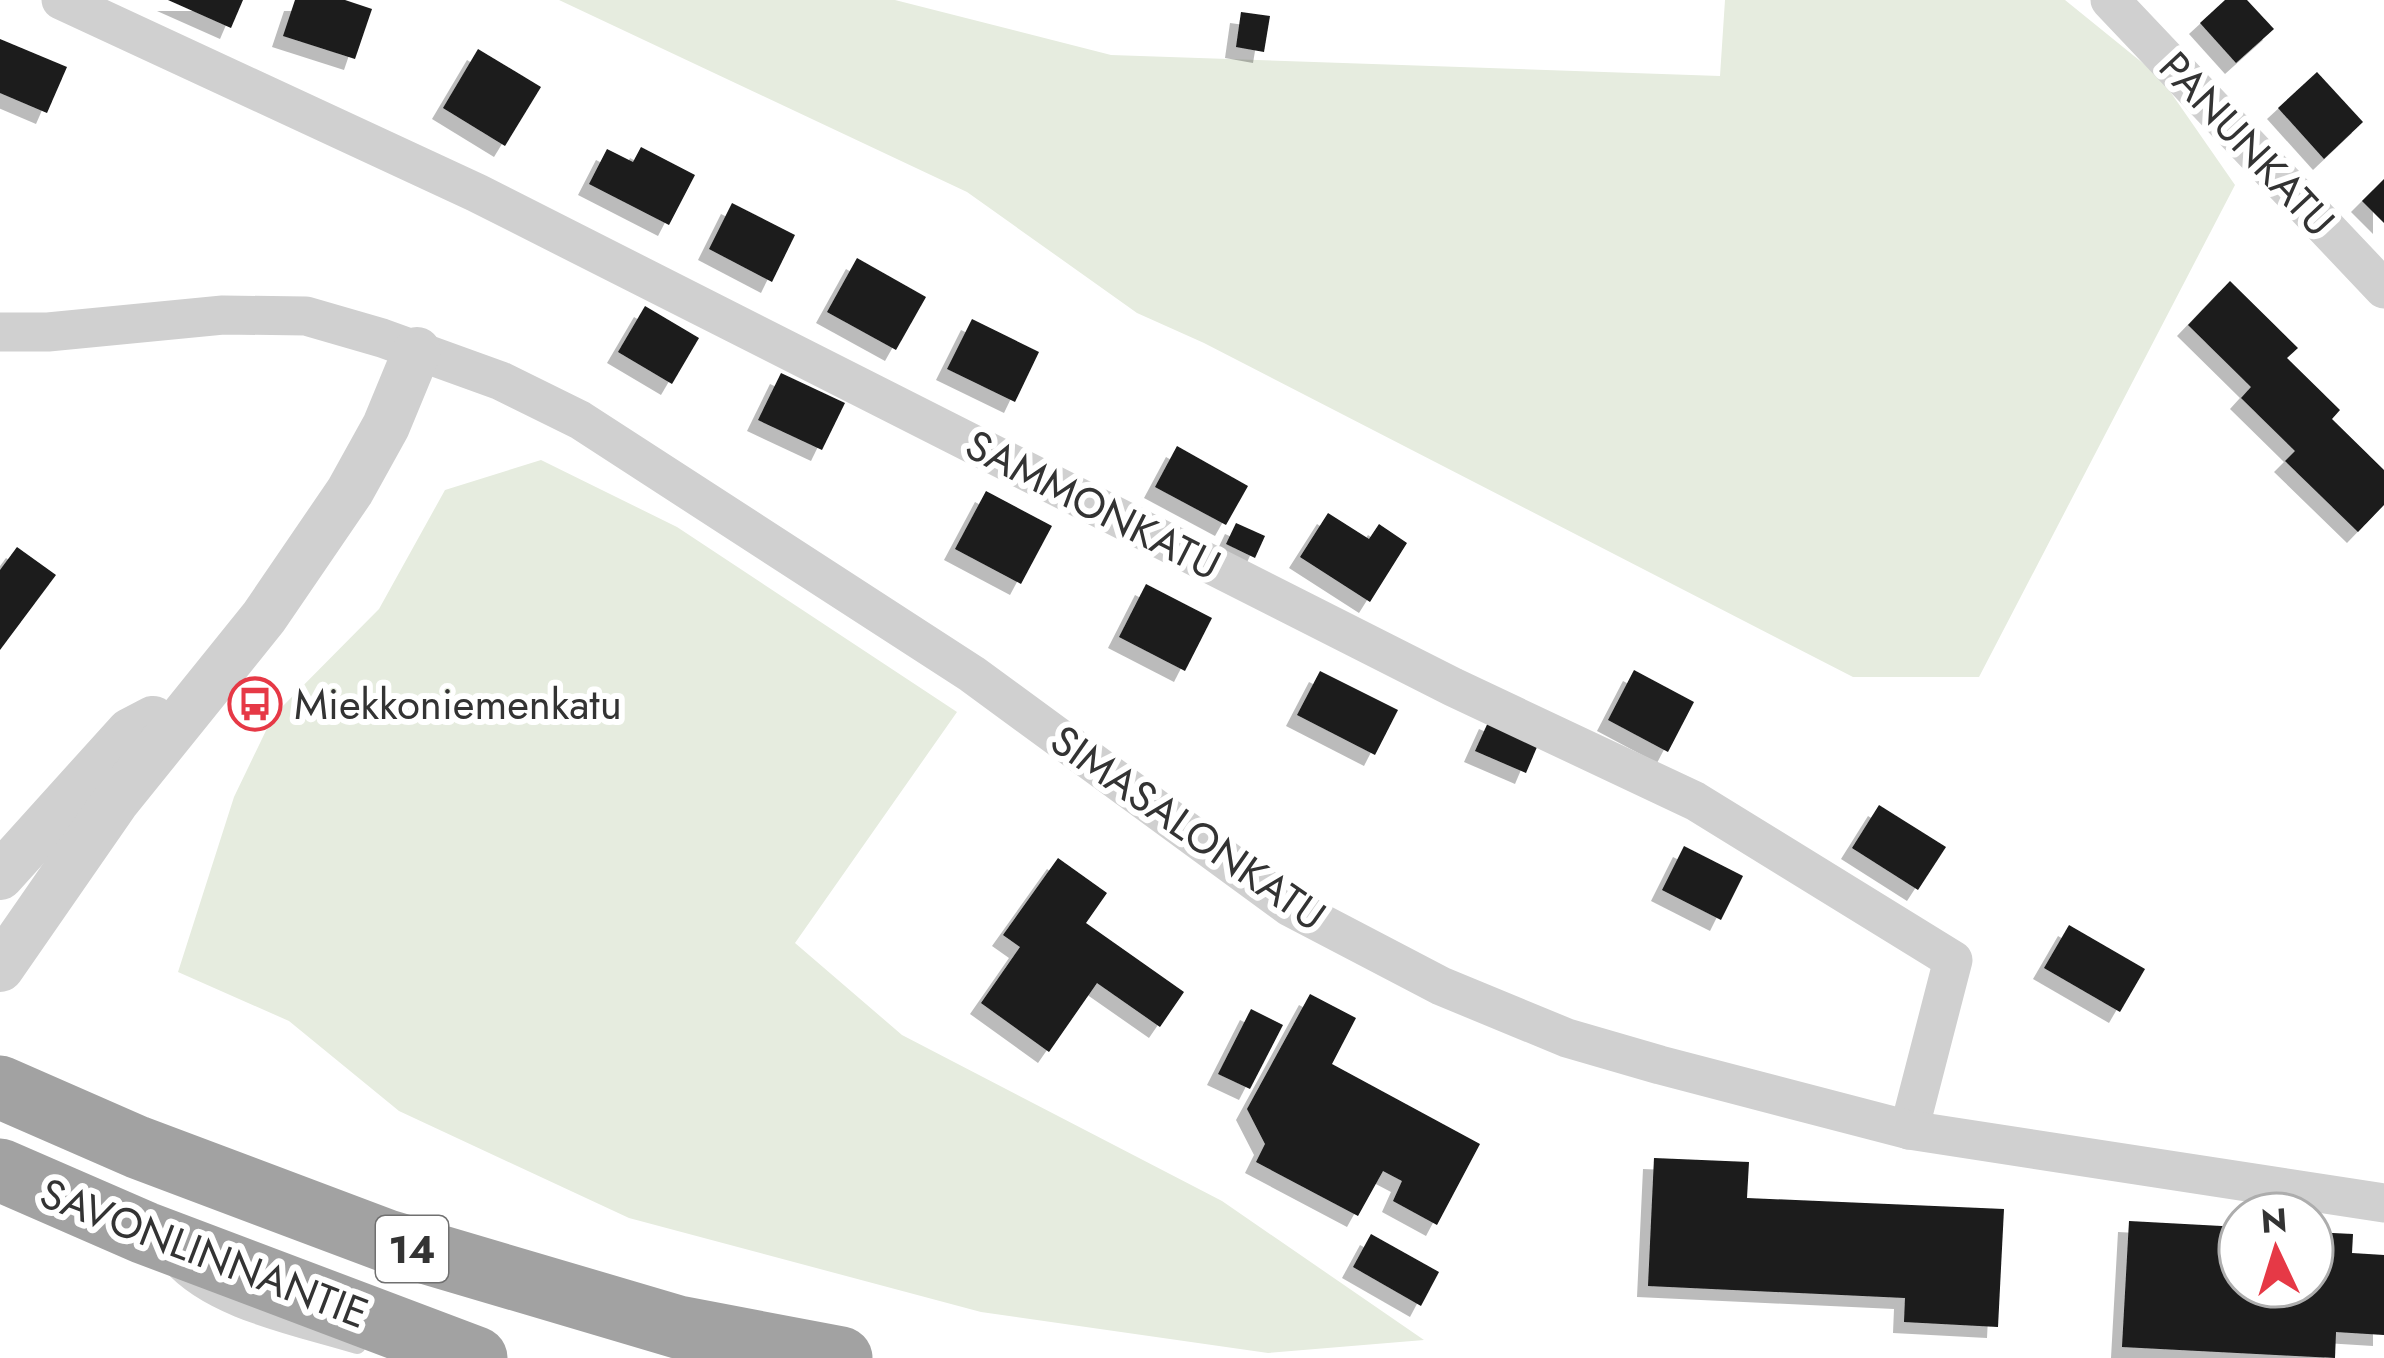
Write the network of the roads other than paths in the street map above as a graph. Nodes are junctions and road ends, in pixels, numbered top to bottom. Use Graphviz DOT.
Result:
graph roads {
  1 [pos="61,0"];
  2 [pos="2110,0"];
  3 [pos="2384,289"];
  4 [pos="0,332"];
  5 [pos="417,351"];
  6 [pos="200,695"];
  7 [pos="0,876"];
  8 [pos="0,968"];
  9 [pos="0,1087"];
  10 [pos="1909,1130"];
  11 [pos="0,1170"];
  12 [pos="2384,1202"];
  13 [pos="145,1233"];
  14 [pos="367,1348"];
  15 [pos="443,1353"];
  16 [pos="841,1358"];
  1 -- 10 [label="street, SAMMONKATU"];
  2 -- 3 [label="street, PANUNKATU"];
  4 -- 5 [label="street, SIMASALONKATU"];
  5 -- 6 [label="street"];
  5 -- 10 [label="street, SIMASALONKATU"];
  6 -- 7 [label="street"];
  6 -- 8 [label="street"];
  9 -- 16 [label="highway, SAVONLINNANTIE / 14"];
  10 -- 12 [label="street, SIMASALONKATU"];
  11 -- 13 [label="highway, SAVONLINNANTIE / 14"];
  13 -- 14 [label="lane"];
  13 -- 15 [label="highway, SAVONLINNANTIE / 14"];
}
